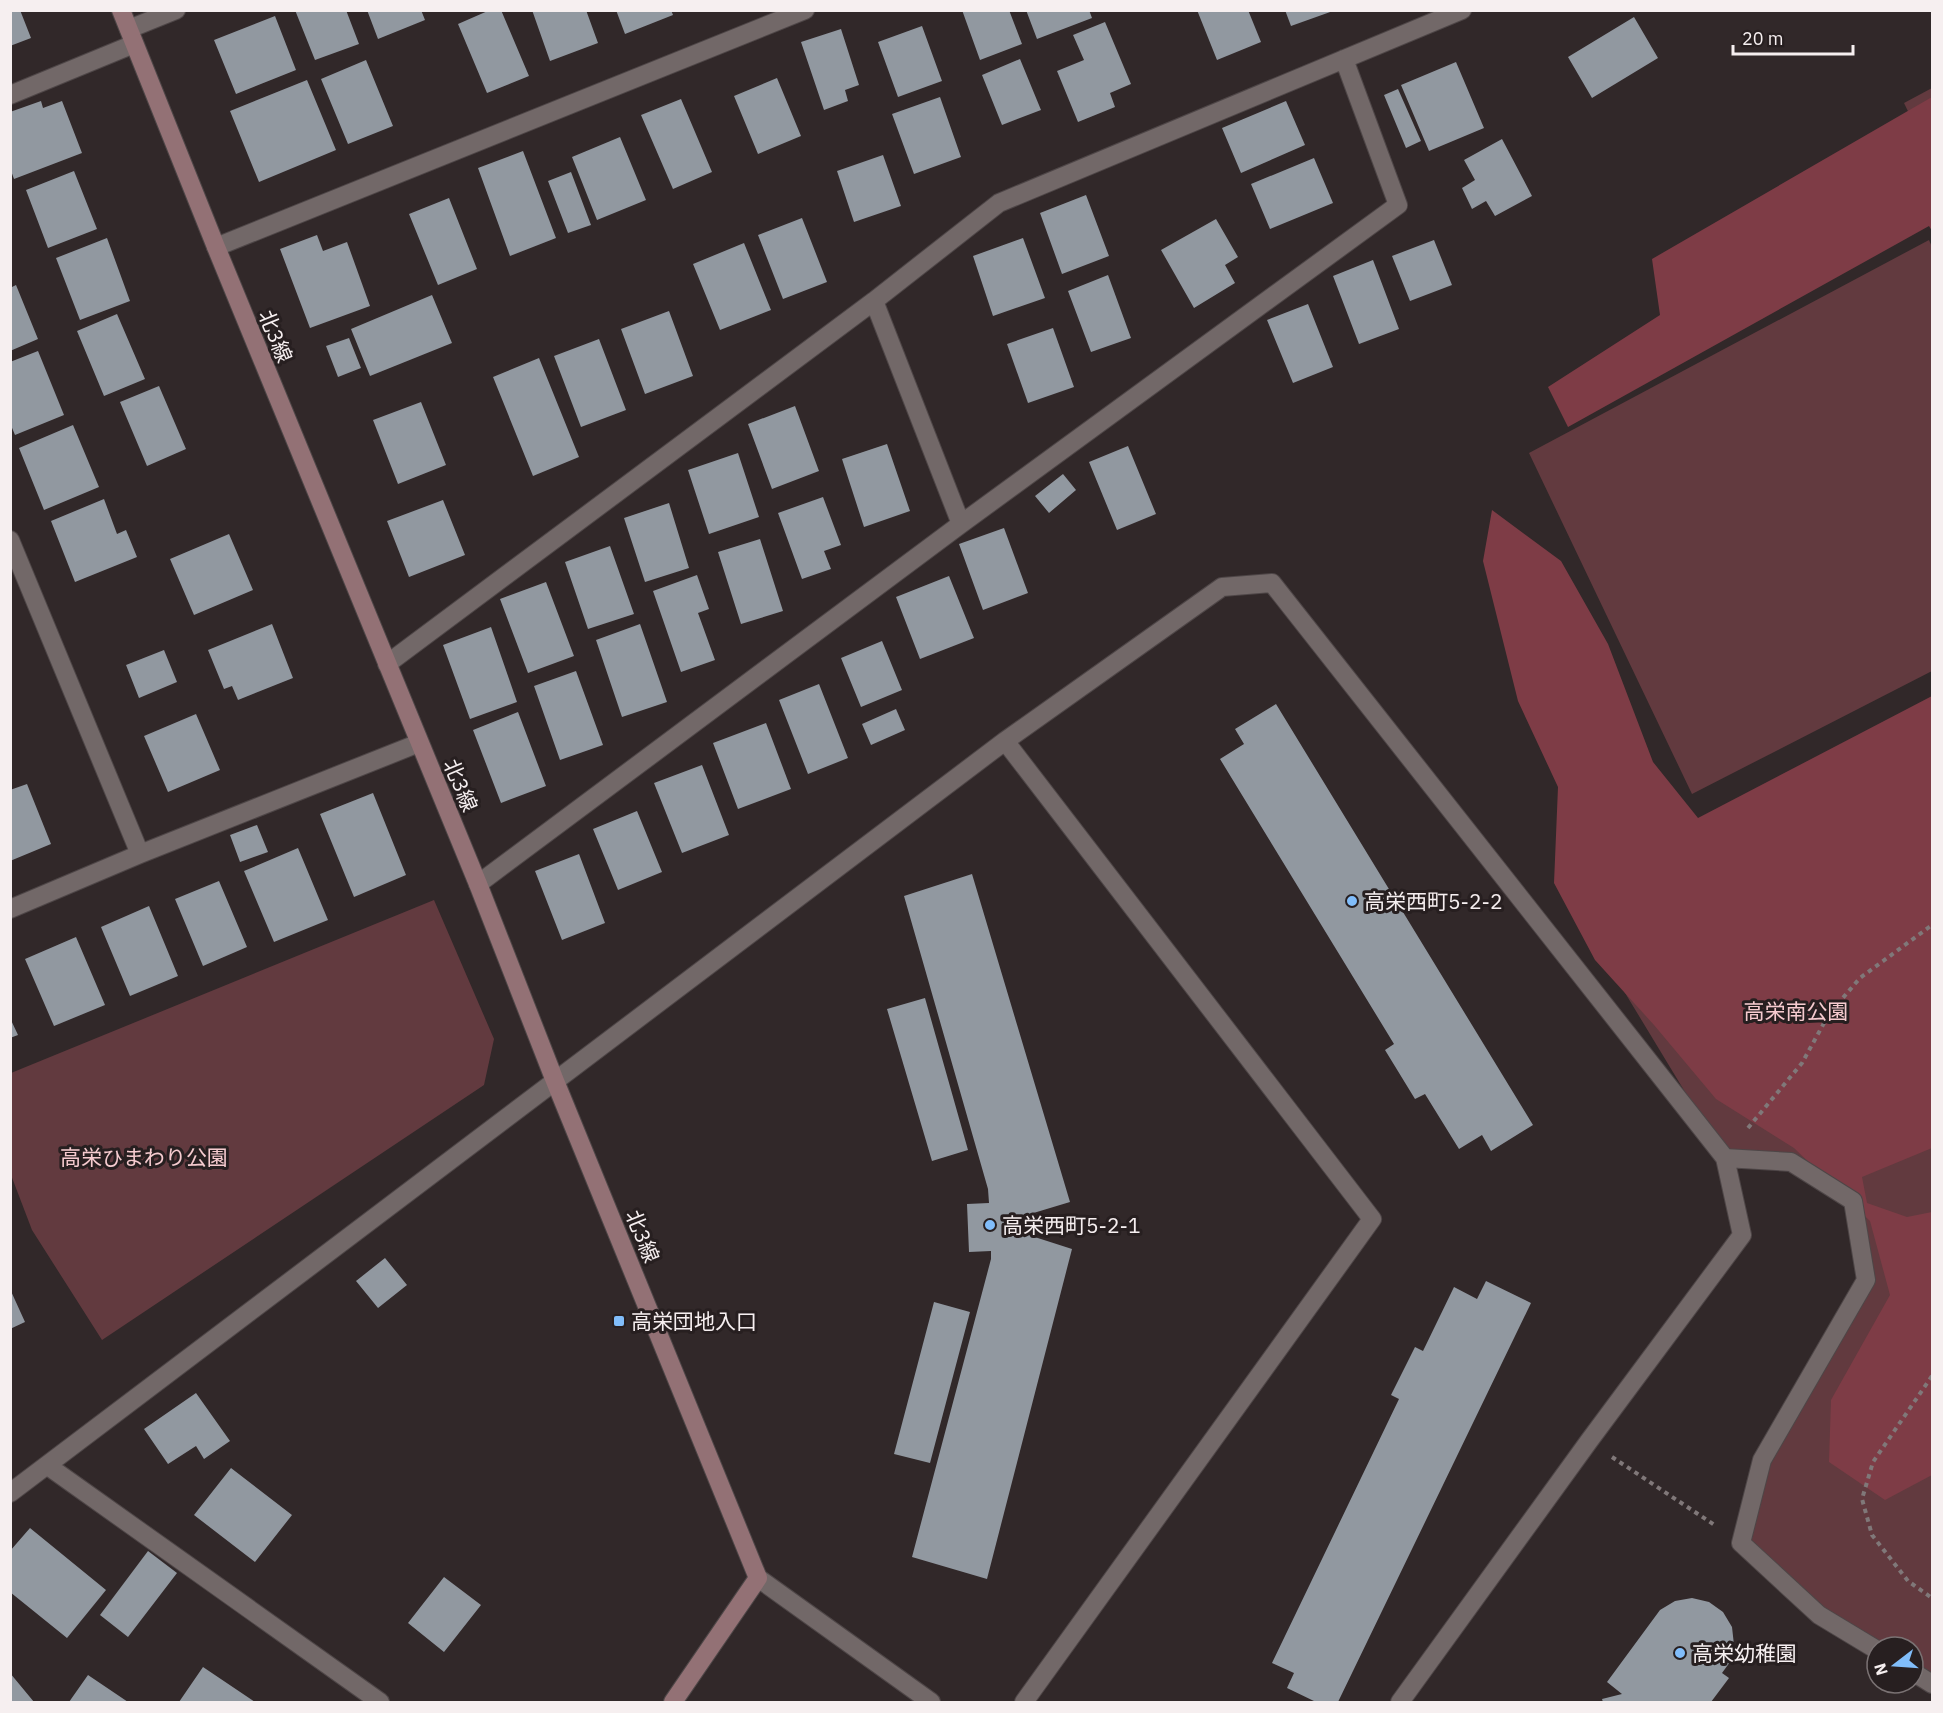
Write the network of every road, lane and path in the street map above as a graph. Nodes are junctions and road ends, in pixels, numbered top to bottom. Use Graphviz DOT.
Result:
graph roads {
  1 [pos="121,10"];
  2 [pos="176,10"];
  3 [pos="805,10"];
  4 [pos="1462,10"];
  5 [pos="131,36"];
  6 [pos="1344,59"];
  7 [pos="10,94"];
  8 [pos="216,247"];
  9 [pos="874,301"];
  10 [pos="961,524"];
  11 [pos="10,540"];
  12 [pos="387,664"];
  13 [pos="1005,741"];
  14 [pos="419,743"];
  15 [pos="140,854"];
  16 [pos="478,884"];
  17 [pos="10,909"];
  18 [pos="1932,925"];
  19 [pos="555,1081"];
  20 [pos="1725,1158"];
  21 [pos="1932,1376"];
  22 [pos="1589,1442"];
  23 [pos="48,1467"];
  24 [pos="10,1493"];
  25 [pos="1741,1543"];
  26 [pos="758,1578"];
  27 [pos="1932,1598"];
  28 [pos="1865,1643"];
  29 [pos="380,1702"];
  30 [pos="672,1702"];
  31 [pos="931,1702"];
  32 [pos="1024,1702"];
  33 [pos="1400,1702"];
  1 -- 5 [label="street, 北3線"];
  2 -- 5 [label="street"];
  3 -- 8 [label="street"];
  4 -- 6 [label="street"];
  5 -- 7 [label="street"];
  5 -- 8 [label="street, 北3線"];
  6 -- 9 [label="street"];
  6 -- 10 [label="street"];
  8 -- 12 [label="street, 北3線"];
  9 -- 10 [label="street"];
  9 -- 12 [label="street"];
  10 -- 16 [label="street"];
  11 -- 15 [label="street"];
  12 -- 14 [label="street, 北3線"];
  13 -- 19 [label="street"];
  13 -- 20 [label="street"];
  13 -- 32 [label="street"];
  14 -- 15 [label="street"];
  14 -- 16 [label="street, 北3線"];
  15 -- 17 [label="street"];
  16 -- 19 [label="street, 北3線"];
  18 -- 20 [label="path"];
  19 -- 23 [label="street"];
  19 -- 26 [label="street, 北3線"];
  20 -- 22 [label="street"];
  20 -- 25 [label="street"];
  21 -- 27 [label="path"];
  22 -- 25 [label="path"];
  22 -- 33 [label="street"];
  23 -- 24 [label="street"];
  23 -- 29 [label="street"];
  25 -- 28 [label="street"];
  26 -- 30 [label="street"];
  26 -- 31 [label="street"];
}
